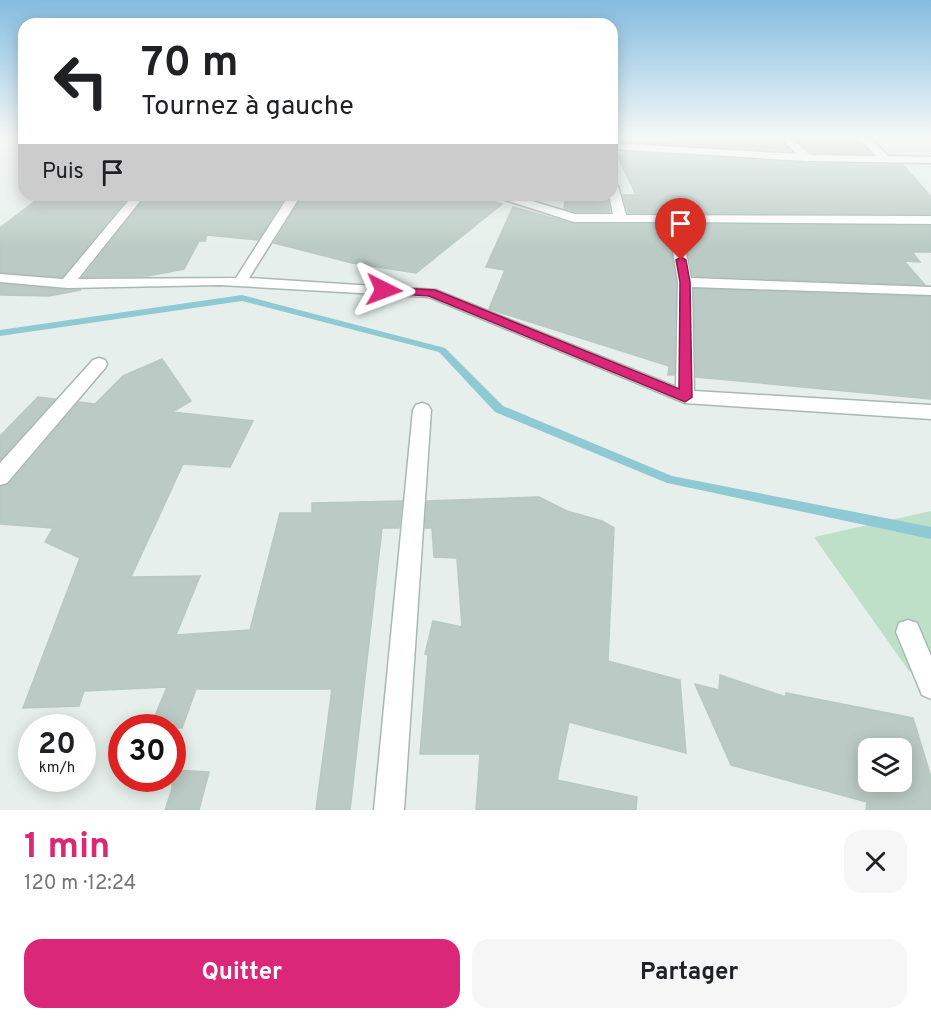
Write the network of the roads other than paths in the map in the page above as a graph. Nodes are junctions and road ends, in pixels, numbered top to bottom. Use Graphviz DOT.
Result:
graph roads {
  1 [pos="134,201"];
  2 [pos="291,201"];
  3 [pos="519,201"];
  4 [pos="616,201"];
  5 [pos="620,216"];
  6 [pos="673,217"];
  7 [pos="931,220"];
  8 [pos="0,278"];
  9 [pos="240,282"];
  10 [pos="685,282"];
  11 [pos="67,284"];
  12 [pos="931,291"];
  13 [pos="99,364"];
  14 [pos="685,397"];
  15 [pos="422,410"];
  16 [pos="931,411"];
  17 [pos="0,477"];
  18 [pos="908,633"];
  19 [pos="931,686"];
  20 [pos="389,810"];
  1 -- 11 [label="street"];
  2 -- 9 [label="street"];
  3 -- 5 [label="street"];
  4 -- 5 [label="street"];
  5 -- 6 [label="street"];
  6 -- 7 [label="street"];
  6 -- 10 [label="street"];
  8 -- 11 [label="street"];
  9 -- 11 [label="street"];
  9 -- 14 [label="street"];
  10 -- 12 [label="street"];
  10 -- 14 [label="street"];
  13 -- 17 [label="street"];
  14 -- 16 [label="street"];
  15 -- 20 [label="street"];
  18 -- 19 [label="street"];
}
